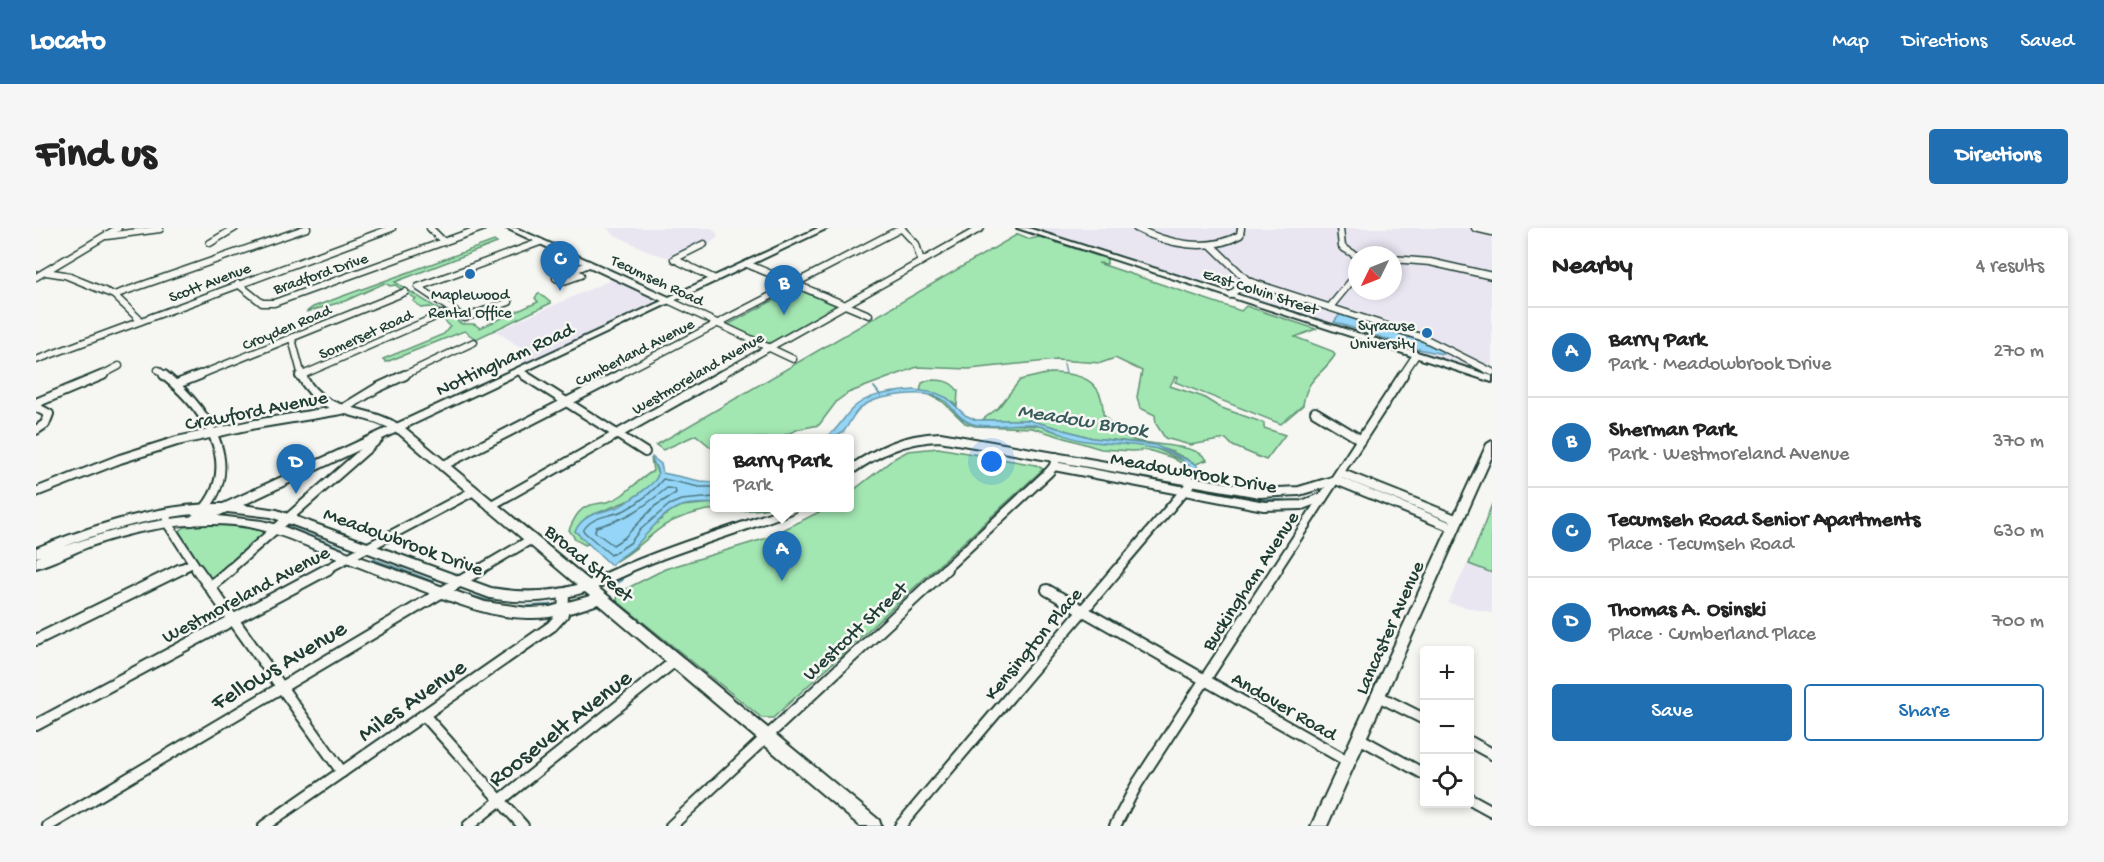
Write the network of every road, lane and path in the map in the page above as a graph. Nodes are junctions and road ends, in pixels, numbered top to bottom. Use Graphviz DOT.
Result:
graph roads {
  1 [pos="118,228"];
  2 [pos="235,228"];
  3 [pos="307,228"];
  4 [pos="392,228"];
  5 [pos="430,228"];
  6 [pos="483,228"];
  7 [pos="510,228"];
  8 [pos="824,228"];
  9 [pos="902,228"];
  10 [pos="981,228"];
  11 [pos="1021,228"];
  12 [pos="1136,228"];
  13 [pos="1241,228"];
  14 [pos="1340,228"];
  15 [pos="1475,228"];
  16 [pos="160,229"];
  17 [pos="1490,232"];
  18 [pos="107,236"];
  19 [pos="1492,237"];
  20 [pos="444,242"];
  21 [pos="540,242"];
  22 [pos="210,243"];
  23 [pos="704,244"];
  24 [pos="1211,245"];
  25 [pos="1348,251"];
  26 [pos="1402,260"];
  27 [pos="921,261"];
  28 [pos="589,264"];
  29 [pos="747,264"];
  30 [pos="572,271"];
  31 [pos="46,272"];
  32 [pos="36,276"];
  33 [pos="1492,276"];
  34 [pos="715,279"];
  35 [pos="1248,281"];
  36 [pos="238,284"];
  37 [pos="794,285"];
  38 [pos="1348,285"];
  39 [pos="405,292"];
  40 [pos="114,295"];
  41 [pos="1230,296"];
  42 [pos="670,301"];
  43 [pos="509,302"];
  44 [pos="844,306"];
  45 [pos="1330,307"];
  46 [pos="442,315"];
  47 [pos="869,315"];
  48 [pos="141,321"];
  49 [pos="718,324"];
  50 [pos="292,339"];
  51 [pos="474,342"];
  52 [pos="770,348"];
  53 [pos="1416,355"];
  54 [pos="793,359"];
  55 [pos="36,360"];
  56 [pos="119,366"];
  57 [pos="158,370"];
  58 [pos="520,372"];
  59 [pos="1492,372"];
  60 [pos="300,376"];
  61 [pos="1492,379"];
  62 [pos="177,384"];
  63 [pos="82,385"];
  64 [pos="568,402"];
  65 [pos="36,405"];
  66 [pos="341,410"];
  67 [pos="1315,412"];
  68 [pos="399,429"];
  69 [pos="36,430"];
  70 [pos="214,432"];
  71 [pos="618,434"];
  72 [pos="378,439"];
  73 [pos="1361,440"];
  74 [pos="1492,444"];
  75 [pos="645,452"];
  76 [pos="1055,462"];
  77 [pos="442,466"];
  78 [pos="854,468"];
  79 [pos="1338,476"];
  80 [pos="1191,483"];
  81 [pos="1184,491"];
  82 [pos="36,492"];
  83 [pos="472,492"];
  84 [pos="1326,495"];
  85 [pos="490,506"];
  86 [pos="228,507"];
  87 [pos="782,512"];
  88 [pos="198,517"];
  89 [pos="289,518"];
  90 [pos="167,519"];
  91 [pos="1456,524"];
  92 [pos="277,529"];
  93 [pos="531,540"];
  94 [pos="366,548"];
  95 [pos="36,553"];
  96 [pos="349,557"];
  97 [pos="36,563"];
  98 [pos="193,563"];
  99 [pos="458,581"];
  100 [pos="210,586"];
  101 [pos="587,587"];
  102 [pos="1047,590"];
  103 [pos="439,592"];
  104 [pos="564,595"];
  105 [pos="600,598"];
  106 [pos="585,604"];
  107 [pos="1083,610"];
  108 [pos="563,611"];
  109 [pos="233,620"];
  110 [pos="36,640"];
  111 [pos="675,661"];
  112 [pos="1206,680"];
  113 [pos="282,686"];
  114 [pos="1378,696"];
  115 [pos="424,715"];
  116 [pos="1420,717"];
  117 [pos="36,725"];
  118 [pos="766,737"];
  119 [pos="1359,738"];
  120 [pos="1474,744"];
  121 [pos="1492,754"];
  122 [pos="1349,762"];
  123 [pos="1420,771"];
  124 [pos="342,772"];
  125 [pos="501,800"];
  126 [pos="1474,801"];
  127 [pos="1492,811"];
  128 [pos="48,826"];
  129 [pos="264,826"];
  130 [pos="468,826"];
  131 [pos="523,826"];
  132 [pos="671,826"];
  133 [pos="873,826"];
  134 [pos="900,826"];
  135 [pos="1115,826"];
  136 [pos="1319,826"];
  1 -- 18 [label="street"];
  2 -- 22 [label="street"];
  3 -- 40 [label="street"];
  4 -- 36 [label="street, Scott Avenue"];
  5 -- 20 [label="street"];
  6 -- 20 [label="street, Bradford Drive"];
  7 -- 21 [label="street, Tecumseh Road"];
  8 -- 29 [label="street, Nottingham Road"];
  9 -- 27 [label="street"];
  9 -- 37 [label="street, Cumberland Avenue"];
  10 -- 27 [label="street, Westmoreland Avenue"];
  11 -- 41 [label="street, East Colvin Street"];
  12 -- 24 [label="street"];
  13 -- 24 [label="street"];
  14 -- 25 [label="street"];
  15 -- 17 [label="street"];
  16 -- 18 [label="street"];
  17 -- 19 [label="street"];
  18 -- 31 [label="street"];
  20 -- 36 [label="street, Bradford Drive"];
  21 -- 28 [label="street, Tecumseh Road"];
  21 -- 43 [label="street"];
  23 -- 34 [label="street"];
  24 -- 35 [label="street"];
  26 -- 33 [label="street"];
  27 -- 44 [label="street, Westmoreland Avenue"];
  28 -- 30 [label="street"];
  28 -- 42 [label="street, Tecumseh Road"];
  29 -- 34 [label="street, Nottingham Road"];
  29 -- 37 [label="street"];
  31 -- 32 [label="street"];
  31 -- 40 [label="street"];
  34 -- 42 [label="street, Nottingham Road"];
  35 -- 41 [label="street"];
  35 -- 45 [label="street"];
  36 -- 48 [label="street, Scott Avenue"];
  37 -- 44 [label="street"];
  37 -- 49 [label="street, Cumberland Avenue"];
  38 -- 45 [label="street"];
  39 -- 50 [label="street, Croyden Road"];
  40 -- 48 [label="street"];
  41 -- 53 [label="street, East Colvin Street"];
  42 -- 49 [label="street, Tecumseh Road"];
  42 -- 58 [label="street, Nottingham Road"];
  44 -- 47 [label="street"];
  44 -- 52 [label="street, Westmoreland Avenue"];
  45 -- 59 [label="street"];
  46 -- 60 [label="street, Somerset Road"];
  48 -- 55 [label="street, Scott Avenue"];
  49 -- 52 [label="street, Tecumseh Road"];
  49 -- 64 [label="street, Cumberland Avenue"];
  50 -- 60 [label="street, Broad Street"];
  50 -- 62 [label="street, Croyden Road"];
  51 -- 66 [label="street, Crawford Avenue"];
  52 -- 54 [label="street, Tecumseh Road"];
  52 -- 71 [label="street, Westmoreland Avenue"];
  53 -- 61 [label="street, East Colvin Street"];
  53 -- 73 [label="street, Buckingham Avenue"];
  56 -- 63 [label="street"];
  57 -- 62 [label="street"];
  58 -- 64 [label="street"];
  58 -- 68 [label="street, Nottingham Road"];
  60 -- 66 [label="street, Broad Street"];
  62 -- 70 [label="street"];
  63 -- 65 [label="street"];
  64 -- 71 [label="street"];
  64 -- 77 [label="street, Cumberland Avenue"];
  65 -- 69 [label="street"];
  66 -- 68 [label="street, Broad Street"];
  66 -- 70 [label="street, Crawford Avenue"];
  67 -- 73 [label="street"];
  68 -- 72 [label="street, Nottingham Road"];
  68 -- 77 [label="street, Broad Street"];
  70 -- 82 [label="street, Crawford Avenue"];
  70 -- 88 [label="street"];
  71 -- 75 [label="street"];
  71 -- 85 [label="street, Westmoreland Avenue"];
  72 -- 86 [label="street, Nottingham Road"];
  72 -- 89 [label="street"];
  73 -- 79 [label="street, Buckingham Avenue"];
  74 -- 91 [label="street, Lancaster Avenue"];
  76 -- 78 [label="street, Meadowbrook Drive"];
  76 -- 80 [label="street, Meadowbrook Drive"];
  76 -- 81 [label="street, Meadowbrook Drive"];
  76 -- 118 [label="street, Westcott Street"];
  77 -- 83 [label="street, Broad Street"];
  79 -- 80 [label="street, Meadowbrook Drive"];
  79 -- 84 [label="street, Buckingham Avenue"];
  79 -- 91 [label="street"];
  80 -- 81 [label="street, Kensington Place"];
  81 -- 84 [label="street, Meadowbrook Drive"];
  81 -- 107 [label="street, Kensington Place"];
  83 -- 85 [label="street, Broad Street"];
  83 -- 94 [label="street, Westmoreland Avenue"];
  84 -- 112 [label="street, Buckingham Avenue"];
  85 -- 93 [label="street, Broad Street"];
  86 -- 88 [label="street, Meadowbrook Drive"];
  86 -- 89 [label="street, Meadowbrook Drive"];
  87 -- 101 [label="street, Meadowbrook Drive"];
  88 -- 90 [label="street, Meadowbrook Drive"];
  88 -- 92 [label="street, Meadowbrook Drive"];
  89 -- 92 [label="street"];
  89 -- 94 [label="street, Meadowbrook Drive"];
  90 -- 95 [label="street, Meadowbrook Drive"];
  90 -- 97 [label="street, Meadowbrook Drive"];
  90 -- 98 [label="street"];
  91 -- 114 [label="street, Lancaster Avenue"];
  92 -- 96 [label="street, Meadowbrook Drive"];
  92 -- 100 [label="street"];
  93 -- 99 [label="street, Fellows Avenue"];
  93 -- 101 [label="street, Broad Street"];
  94 -- 96 [label="street, Westmoreland Avenue"];
  94 -- 99 [label="street, Meadowbrook Drive"];
  96 -- 103 [label="street, Meadowbrook Drive"];
  96 -- 109 [label="street, Westmoreland Avenue"];
  98 -- 100 [label="street"];
  98 -- 110 [label="street"];
  99 -- 103 [label="street, Fellows Avenue"];
  99 -- 104 [label="street, Meadowbrook Drive"];
  100 -- 109 [label="street"];
  101 -- 104 [label="street, Meadowbrook Drive"];
  101 -- 105 [label="street, Broad Street"];
  101 -- 106 [label="street"];
  102 -- 107 [label="street, Andover Road"];
  103 -- 108 [label="street, Meadowbrook Drive"];
  103 -- 113 [label="street, Fellows Avenue"];
  104 -- 108 [label="street"];
  105 -- 106 [label="street, Meadowbrook Drive"];
  105 -- 111 [label="street, Broad Street"];
  106 -- 108 [label="street, Meadowbrook Drive"];
  107 -- 112 [label="street, Andover Road"];
  107 -- 134 [label="street, Kensington Place"];
  108 -- 115 [label="street, Miles Avenue"];
  109 -- 113 [label="street"];
  109 -- 117 [label="street, Westmoreland Avenue"];
  111 -- 118 [label="street, Broad Street"];
  111 -- 125 [label="street, Roosevelt Avenue"];
  112 -- 122 [label="street, Andover Road"];
  112 -- 135 [label="street, Buckingham Avenue"];
  113 -- 124 [label="street"];
  113 -- 128 [label="street, Fellows Avenue"];
  114 -- 116 [label="street"];
  114 -- 119 [label="street, Lancaster Avenue"];
  115 -- 124 [label="street, Miles Avenue"];
  115 -- 125 [label="street"];
  118 -- 132 [label="street, Westcott Street"];
  118 -- 133 [label="street, Broad Street"];
  119 -- 122 [label="street, Lancaster Avenue"];
  119 -- 123 [label="street"];
  120 -- 121 [label="street"];
  122 -- 136 [label="street, Lancaster Avenue"];
  124 -- 129 [label="street, Miles Avenue"];
  125 -- 130 [label="street, Roosevelt Avenue"];
  125 -- 131 [label="street"];
  126 -- 127 [label="street"];
}
